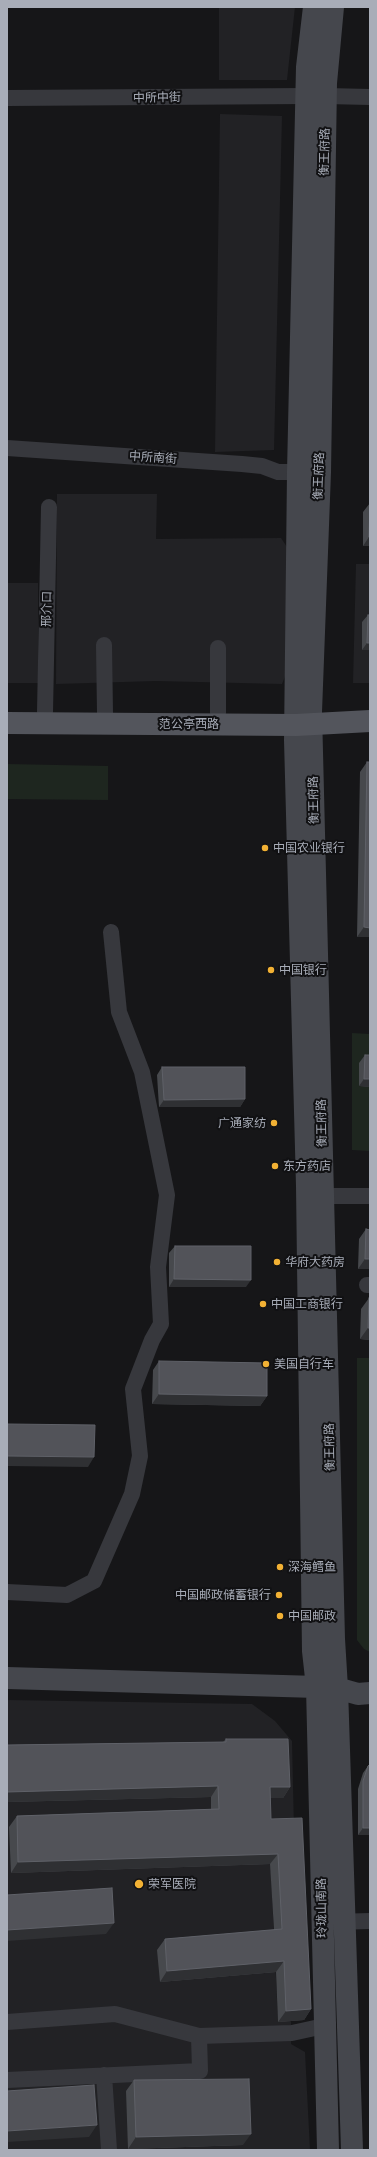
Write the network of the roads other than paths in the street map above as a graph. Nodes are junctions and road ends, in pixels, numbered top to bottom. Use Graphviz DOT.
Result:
graph roads {
  1 [pos="314,7"];
  2 [pos="333,7"];
  3 [pos="316,96"];
  4 [pos="370,97"];
  5 [pos="7,98"];
  6 [pos="7,448"];
  7 [pos="298,472"];
  8 [pos="49,506"];
  9 [pos="104,645"];
  10 [pos="218,648"];
  11 [pos="370,710"];
  12 [pos="7,712"];
  13 [pos="45,712"];
  14 [pos="105,713"];
  15 [pos="218,713"];
  16 [pos="304,718"];
  17 [pos="370,721"];
  18 [pos="7,723"];
  19 [pos="111,932"];
  20 [pos="324,1196"];
  21 [pos="370,1196"];
  22 [pos="7,1592"];
  23 [pos="7,1678"];
  24 [pos="327,1688"];
  25 [pos="370,1693"];
  26 [pos="370,1921"];
  27 [pos="322,1922"];
  28 [pos="344,1922"];
  29 [pos="7,2022"];
  30 [pos="324,2026"];
  31 [pos="199,2036"];
  32 [pos="104,2076"];
  33 [pos="7,2080"];
  34 [pos="109,2150"];
  35 [pos="328,2150"];
  36 [pos="352,2150"];
  1 -- 3 [label="main road, 衡王府路"];
  2 -- 3 [label="main road, 衡王府路"];
  3 -- 4 [label="street, 中所中街"];
  3 -- 5 [label="street, 中所中街"];
  3 -- 7 [label="main road, 衡王府路"];
  3 -- 16 [label="main road, 衡王府路"];
  6 -- 7 [label="street, 中所南街"];
  7 -- 16 [label="main road, 衡王府路"];
  8 -- 13 [label="street, 邢介口"];
  9 -- 14 [label="street"];
  10 -- 15 [label="street"];
  11 -- 16 [label="main road, 范公亭西路"];
  12 -- 13 [label="main road, 范公亭西路"];
  13 -- 14 [label="main road, 范公亭西路"];
  14 -- 15 [label="main road, 范公亭西路"];
  15 -- 16 [label="main road, 范公亭西路"];
  16 -- 17 [label="main road, 范公亭西路"];
  16 -- 18 [label="main road, 范公亭西路"];
  16 -- 20 [label="main road, 衡王府路"];
  16 -- 24 [label="main road, 衡王府路"];
  19 -- 22 [label="street"];
  20 -- 21 [label="street"];
  20 -- 24 [label="main road, 衡王府路"];
  23 -- 24 [label="main road"];
  24 -- 25 [label="main road"];
  24 -- 27 [label="main road, 玲珑山南路"];
  24 -- 28 [label="main road, 玲珑山南路"];
  26 -- 28 [label="street"];
  27 -- 28 [label="street"];
  27 -- 30 [label="main road, 玲珑山南路"];
  28 -- 36 [label="main road, 玲珑山南路"];
  29 -- 31 [label="street"];
  30 -- 31 [label="street"];
  30 -- 35 [label="main road, 玲珑山南路"];
  31 -- 32 [label="street"];
  32 -- 33 [label="street"];
  32 -- 34 [label="street"];
}
